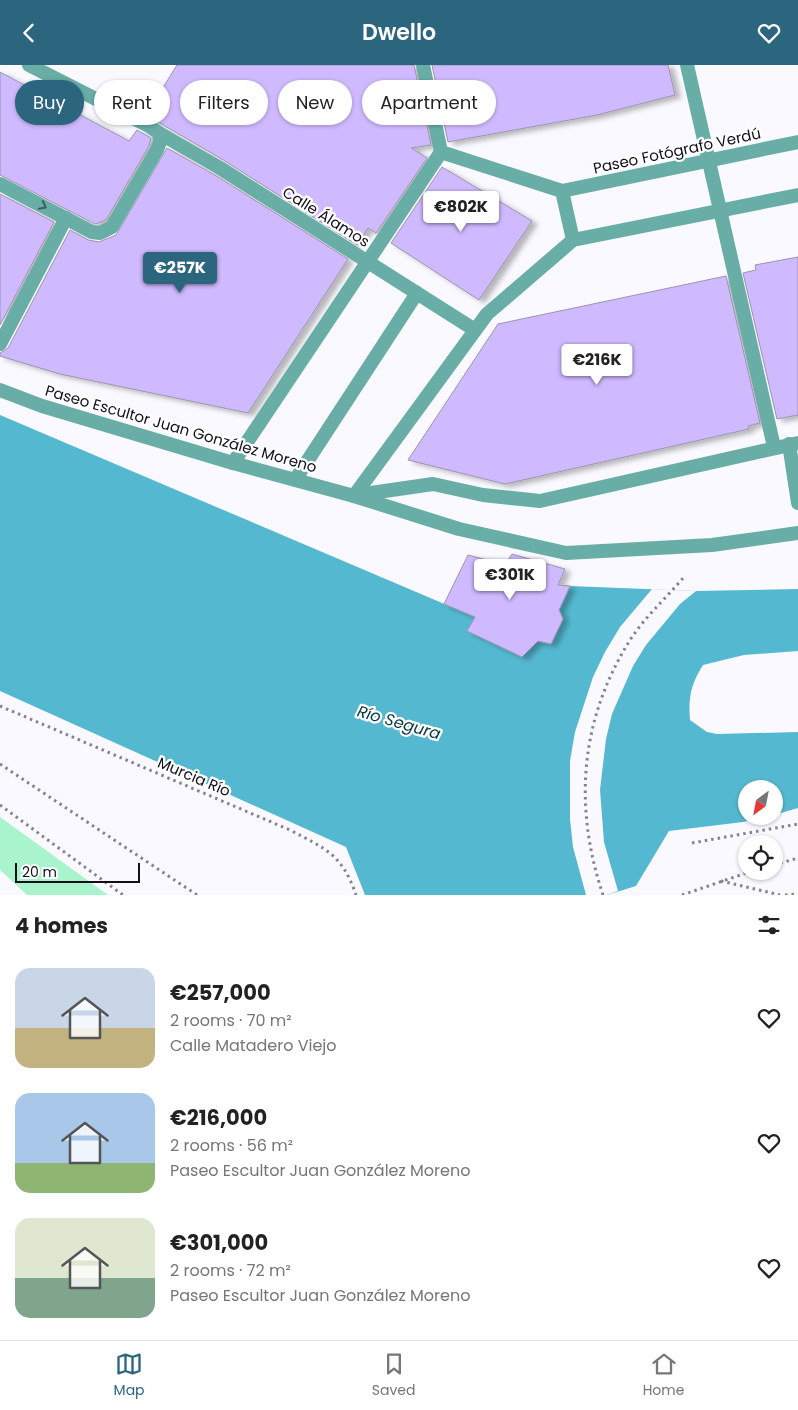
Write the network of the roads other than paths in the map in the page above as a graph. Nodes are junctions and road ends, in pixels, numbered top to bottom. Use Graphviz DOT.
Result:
graph roads {
  1 [pos="29,65"];
  2 [pos="423,65"];
  3 [pos="687,65"];
  4 [pos="159,133"];
  5 [pos="798,142"];
  6 [pos="441,152"];
  7 [pos="708,160"];
  8 [pos="0,183"];
  9 [pos="562,191"];
  10 [pos="798,195"];
  11 [pos="720,211"];
  12 [pos="66,219"];
  13 [pos="573,240"];
  14 [pos="368,262"];
  15 [pos="417,293"];
  16 [pos="475,330"];
  17 [pos="0,344"];
  18 [pos="0,389"];
  19 [pos="794,444"];
  20 [pos="774,447"];
  21 [pos="233,463"];
  22 [pos="296,480"];
  23 [pos="354,496"];
  24 [pos="798,503"];
  25 [pos="798,533"];
  1 -- 4 [label="street, Calle Álamos"];
  2 -- 6 [label="street"];
  3 -- 7 [label="street"];
  4 -- 12 [label="street"];
  4 -- 14 [label="street, Calle Álamos"];
  5 -- 7 [label="street, Paseo Fotógrafo Verdú"];
  6 -- 9 [label="street"];
  6 -- 14 [label="street"];
  7 -- 9 [label="street, Paseo Fotógrafo Verdú"];
  7 -- 11 [label="street"];
  8 -- 12 [label="street, one-way"];
  9 -- 13 [label="street"];
  10 -- 11 [label="street"];
  11 -- 13 [label="street"];
  11 -- 20 [label="street"];
  12 -- 17 [label="street"];
  13 -- 16 [label="street"];
  14 -- 15 [label="street, Calle Álamos"];
  14 -- 21 [label="street"];
  15 -- 16 [label="street, Calle Álamos"];
  15 -- 22 [label="street"];
  16 -- 23 [label="street"];
  18 -- 21 [label="street, Paseo Escultor Juan González Moreno"];
  19 -- 20 [label="street, Paseo Escultor Juan González Moreno"];
  19 -- 24 [label="street"];
  20 -- 23 [label="street, Paseo Escultor Juan González Moreno"];
  21 -- 22 [label="street, Paseo Escultor Juan González Moreno"];
  22 -- 23 [label="street, Paseo Escultor Juan González Moreno"];
  23 -- 25 [label="street, Paseo Escultor Juan González Moreno"];
}
